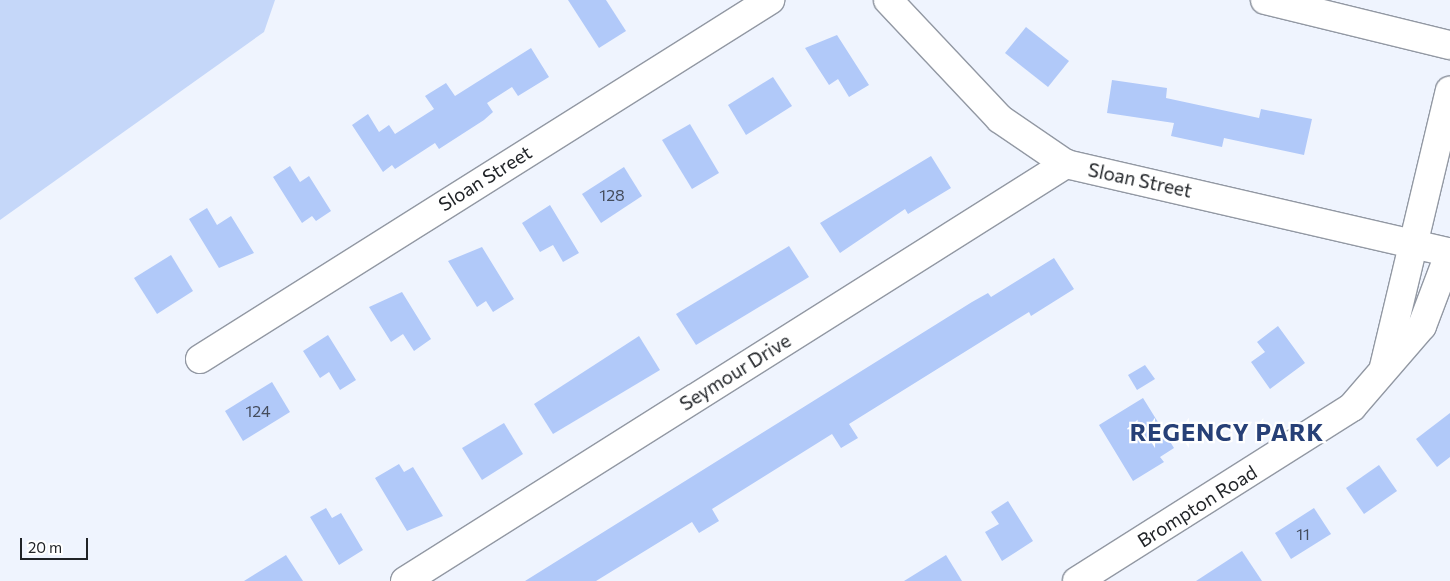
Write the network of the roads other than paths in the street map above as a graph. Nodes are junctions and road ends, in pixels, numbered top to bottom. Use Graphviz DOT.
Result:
graph roads {
  1 [pos="770,0"];
  2 [pos="888,0"];
  3 [pos="1265,0"];
  4 [pos="1450,45"];
  5 [pos="1450,90"];
  6 [pos="1066,164"];
  7 [pos="1414,244"];
  8 [pos="1450,253"];
  9 [pos="200,359"];
  10 [pos="1383,371"];
  11 [pos="405,581"];
  12 [pos="1077,581"];
  1 -- 9 [label="street, Sloan Street"];
  2 -- 6 [label="street, Sloan Street"];
  3 -- 4 [label="street"];
  5 -- 7 [label="street, Brompton Road"];
  6 -- 7 [label="street, Sloan Street"];
  6 -- 11 [label="street, Seymour Drive"];
  7 -- 8 [label="street, Sloan Street"];
  7 -- 10 [label="street, Brompton Road"];
  8 -- 10 [label="street, Brompton Road"];
  10 -- 12 [label="street, Brompton Road"];
}
